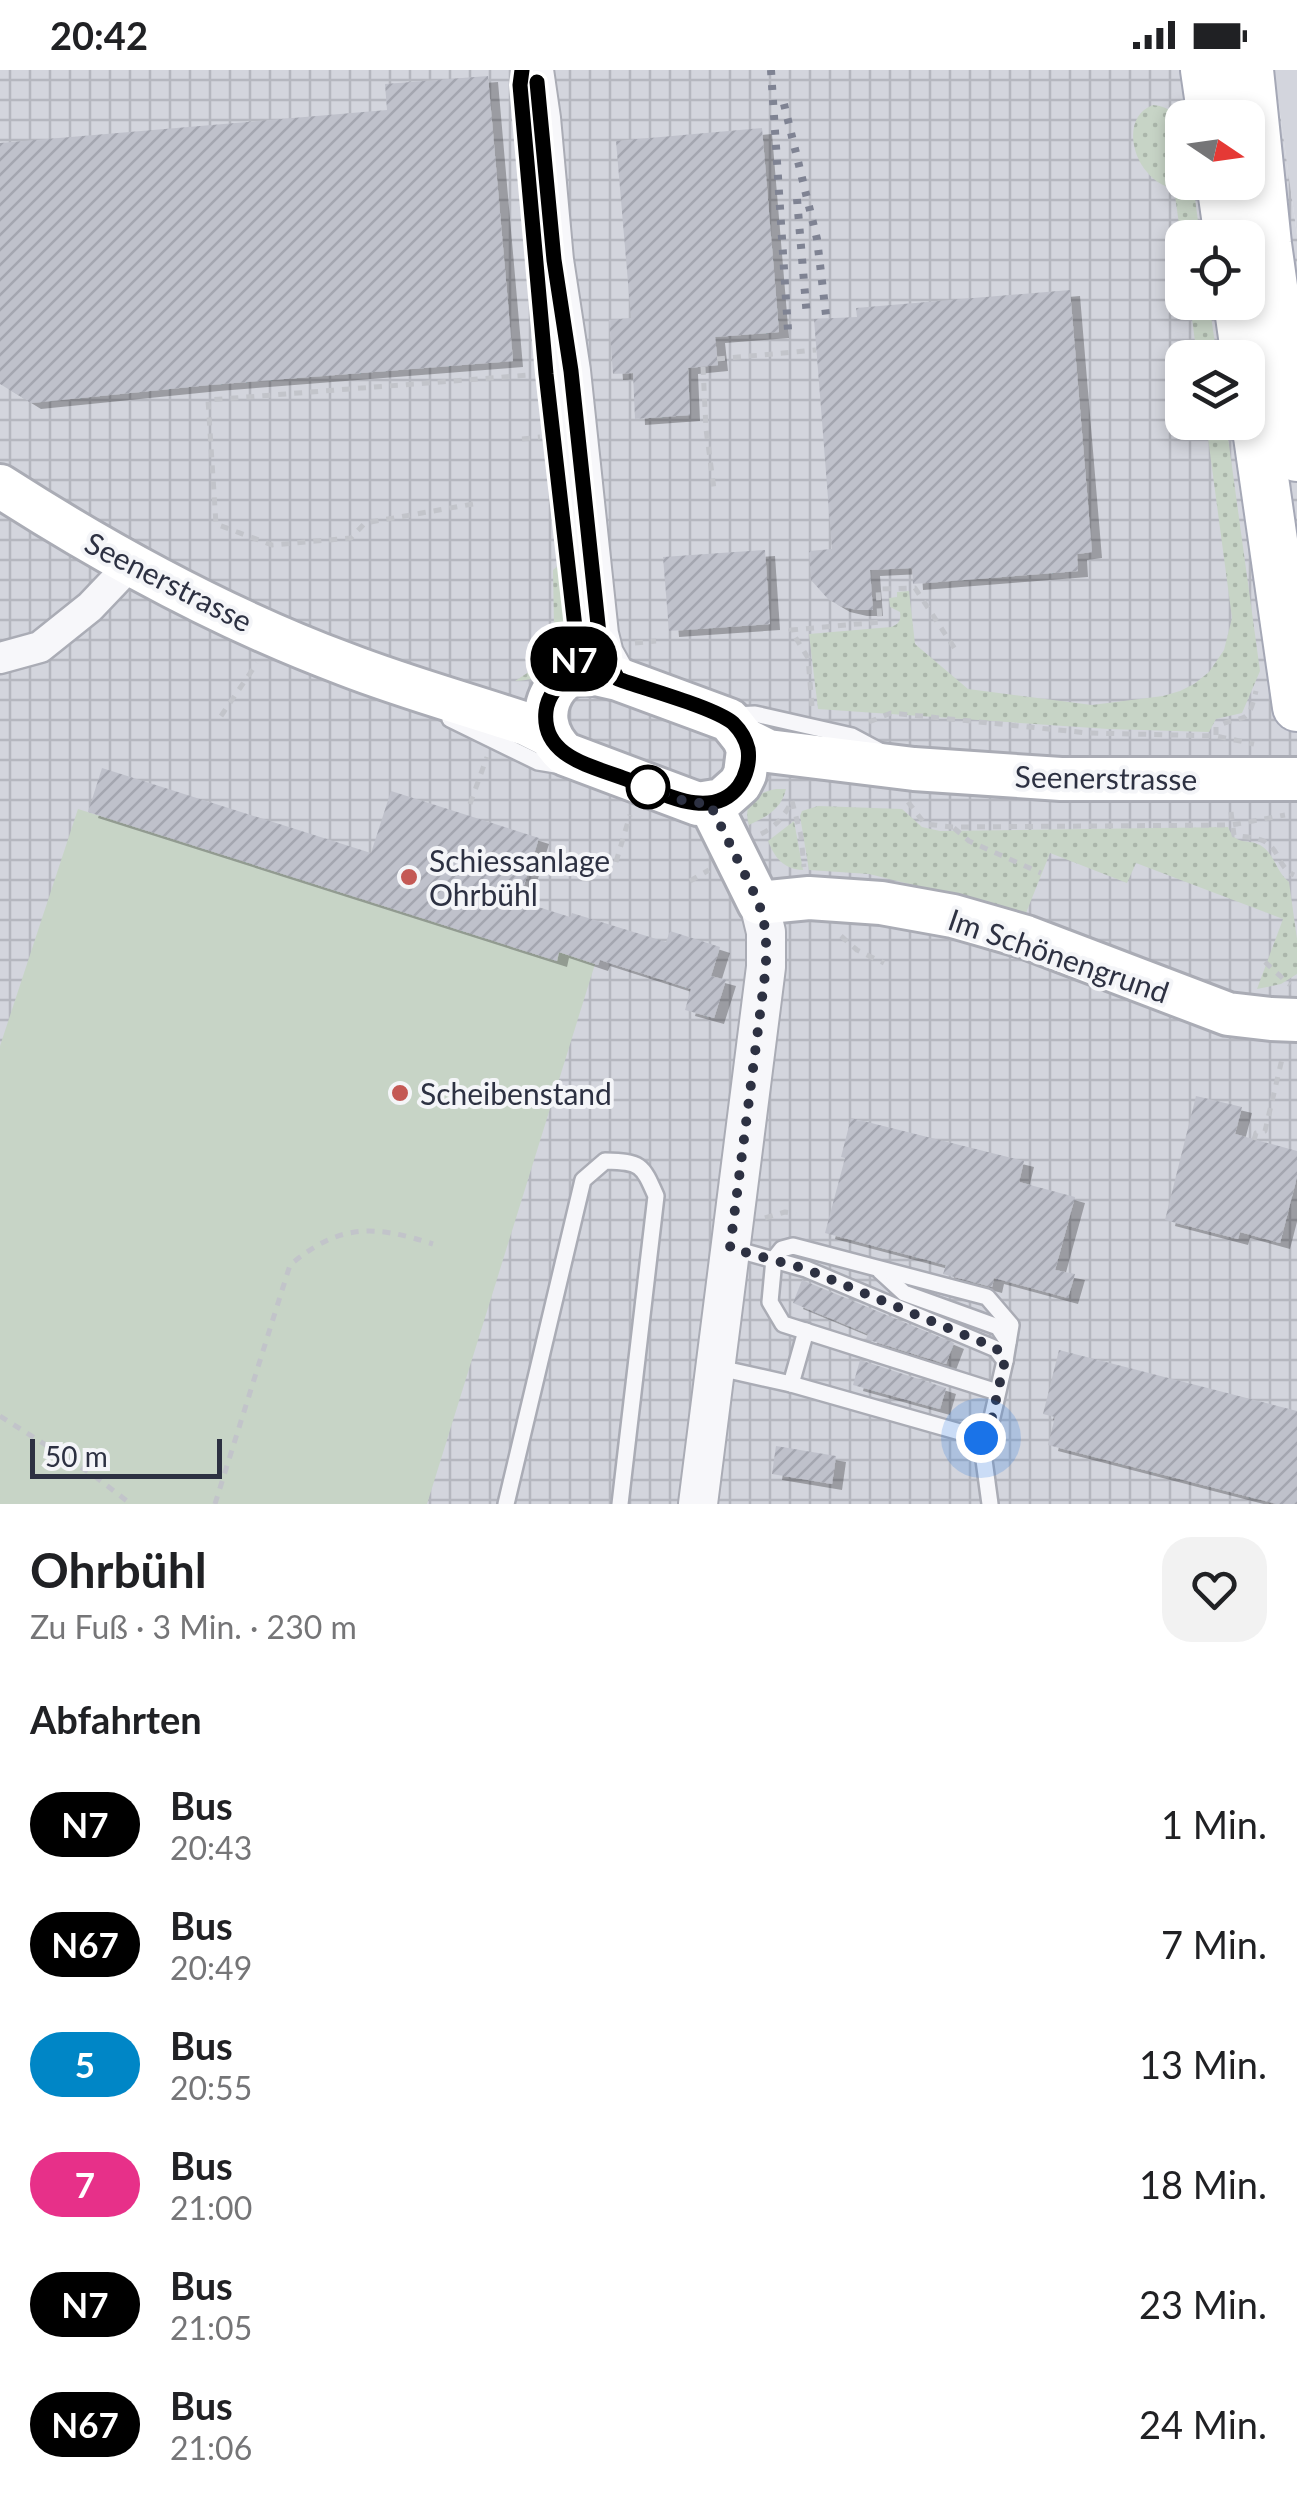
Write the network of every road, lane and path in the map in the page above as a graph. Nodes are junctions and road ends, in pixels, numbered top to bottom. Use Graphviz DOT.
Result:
graph roads {
  1 [pos="522,70"];
  2 [pos="534,70"];
  3 [pos="1206,70"];
  4 [pos="1250,70"];
  5 [pos="1210,100"];
  6 [pos="816,350"];
  7 [pos="718,359"];
  8 [pos="703,367"];
  9 [pos="530,375"];
  10 [pos="540,437"];
  11 [pos="522,439"];
  12 [pos="1256,440"];
  13 [pos="1297,457"];
  14 [pos="0,486"];
  15 [pos="714,489"];
  16 [pos="473,504"];
  17 [pos="131,564"];
  18 [pos="656,641"];
  19 [pos="957,652"];
  20 [pos="0,658"];
  21 [pos="624,661"];
  22 [pos="258,664"];
  23 [pos="344,664"];
  24 [pos="563,682"];
  25 [pos="1283,702"];
  26 [pos="813,714"];
  27 [pos="221,716"];
  28 [pos="866,724"];
  29 [pos="731,727"];
  30 [pos="550,736"];
  31 [pos="1216,736"];
  32 [pos="1254,744"];
  33 [pos="488,754"];
  34 [pos="591,766"];
  35 [pos="1297,779"];
  36 [pos="910,784"];
  37 [pos="725,794"];
  38 [pos="470,804"];
  39 [pos="632,807"];
  40 [pos="1297,814"];
  41 [pos="1232,821"];
  42 [pos="952,826"];
  43 [pos="758,835"];
  44 [pos="616,862"];
  45 [pos="710,870"];
  46 [pos="1041,873"];
  47 [pos="1294,875"];
  48 [pos="805,876"];
  49 [pos="690,881"];
  50 [pos="759,903"];
  51 [pos="835,931"];
  52 [pos="1265,962"];
  53 [pos="884,963"];
  54 [pos="1294,1003"];
  55 [pos="1282,1059"];
  56 [pos="1254,1140"];
  57 [pos="434,1244"];
  58 [pos="730,1248"];
  59 [pos="774,1259"];
  60 [pos="877,1268"];
  61 [pos="806,1332"];
  62 [pos="1008,1342"];
  63 [pos="1005,1360"];
  64 [pos="715,1366"];
  65 [pos="792,1384"];
  66 [pos="997,1392"];
  67 [pos="0,1416"];
  68 [pos="981,1438"];
  69 [pos="131,1504"];
  70 [pos="216,1504"];
  71 [pos="506,1504"];
  72 [pos="620,1504"];
  73 [pos="698,1504"];
  74 [pos="990,1504"];
  1 -- 24 [label="street"];
  2 -- 21 [label="street"];
  3 -- 5 [label="main road"];
  4 -- 13 [label="main road"];
  6 -- 7 [label="path"];
  8 -- 15 [label="path"];
  9 -- 16 [label="path"];
  10 -- 11 [label="path"];
  12 -- 25 [label="main road"];
  14 -- 17 [label="main road, Seenerstrasse"];
  17 -- 20 [label="street"];
  17 -- 23 [label="main road, Seenerstrasse"];
  18 -- 21 [label="path"];
  19 -- 26 [label="path"];
  21 -- 24 [label="main road, Seenerstrasse"];
  21 -- 29 [label="main road, Seenerstrasse"];
  22 -- 27 [label="path"];
  23 -- 24 [label="main road, Seenerstrasse"];
  23 -- 30 [label="main road, Seenerstrasse"];
  23 -- 34 [label="lane, Seenerstrasse"];
  24 -- 30 [label="main road"];
  25 -- 31 [label="path"];
  28 -- 31 [label="path"];
  29 -- 36 [label="main road, Seenerstrasse"];
  29 -- 37 [label="main road"];
  30 -- 34 [label="main road, Seenerstrasse"];
  31 -- 32 [label="path"];
  33 -- 38 [label="path"];
  34 -- 37 [label="main road, Seenerstrasse"];
  35 -- 36 [label="main road, Seenerstrasse"];
  36 -- 37 [label="main road, Seenerstrasse"];
  36 -- 42 [label="path"];
  37 -- 50 [label="main road"];
  39 -- 44 [label="path"];
  40 -- 41 [label="path"];
  41 -- 42 [label="path"];
  41 -- 47 [label="path"];
  42 -- 46 [label="path"];
  43 -- 48 [label="path"];
  45 -- 49 [label="path"];
  50 -- 54 [label="main road, Im Schönengrund"];
  50 -- 58 [label="street"];
  51 -- 53 [label="path"];
  52 -- 54 [label="path"];
  55 -- 56 [label="path"];
  57 -- 70 [label="path"];
  58 -- 59 [label="lane"];
  58 -- 64 [label="street"];
  59 -- 60 [label="lane"];
  59 -- 61 [label="lane"];
  59 -- 63 [label="lane"];
  60 -- 62 [label="lane"];
  60 -- 62 [label="lane"];
  61 -- 65 [label="lane"];
  61 -- 66 [label="lane"];
  62 -- 63 [label="lane"];
  63 -- 66 [label="lane"];
  64 -- 65 [label="lane"];
  64 -- 73 [label="street"];
  65 -- 68 [label="lane"];
  66 -- 68 [label="lane"];
  67 -- 69 [label="path"];
  68 -- 74 [label="lane"];
  71 -- 72 [label="lane"];
}
